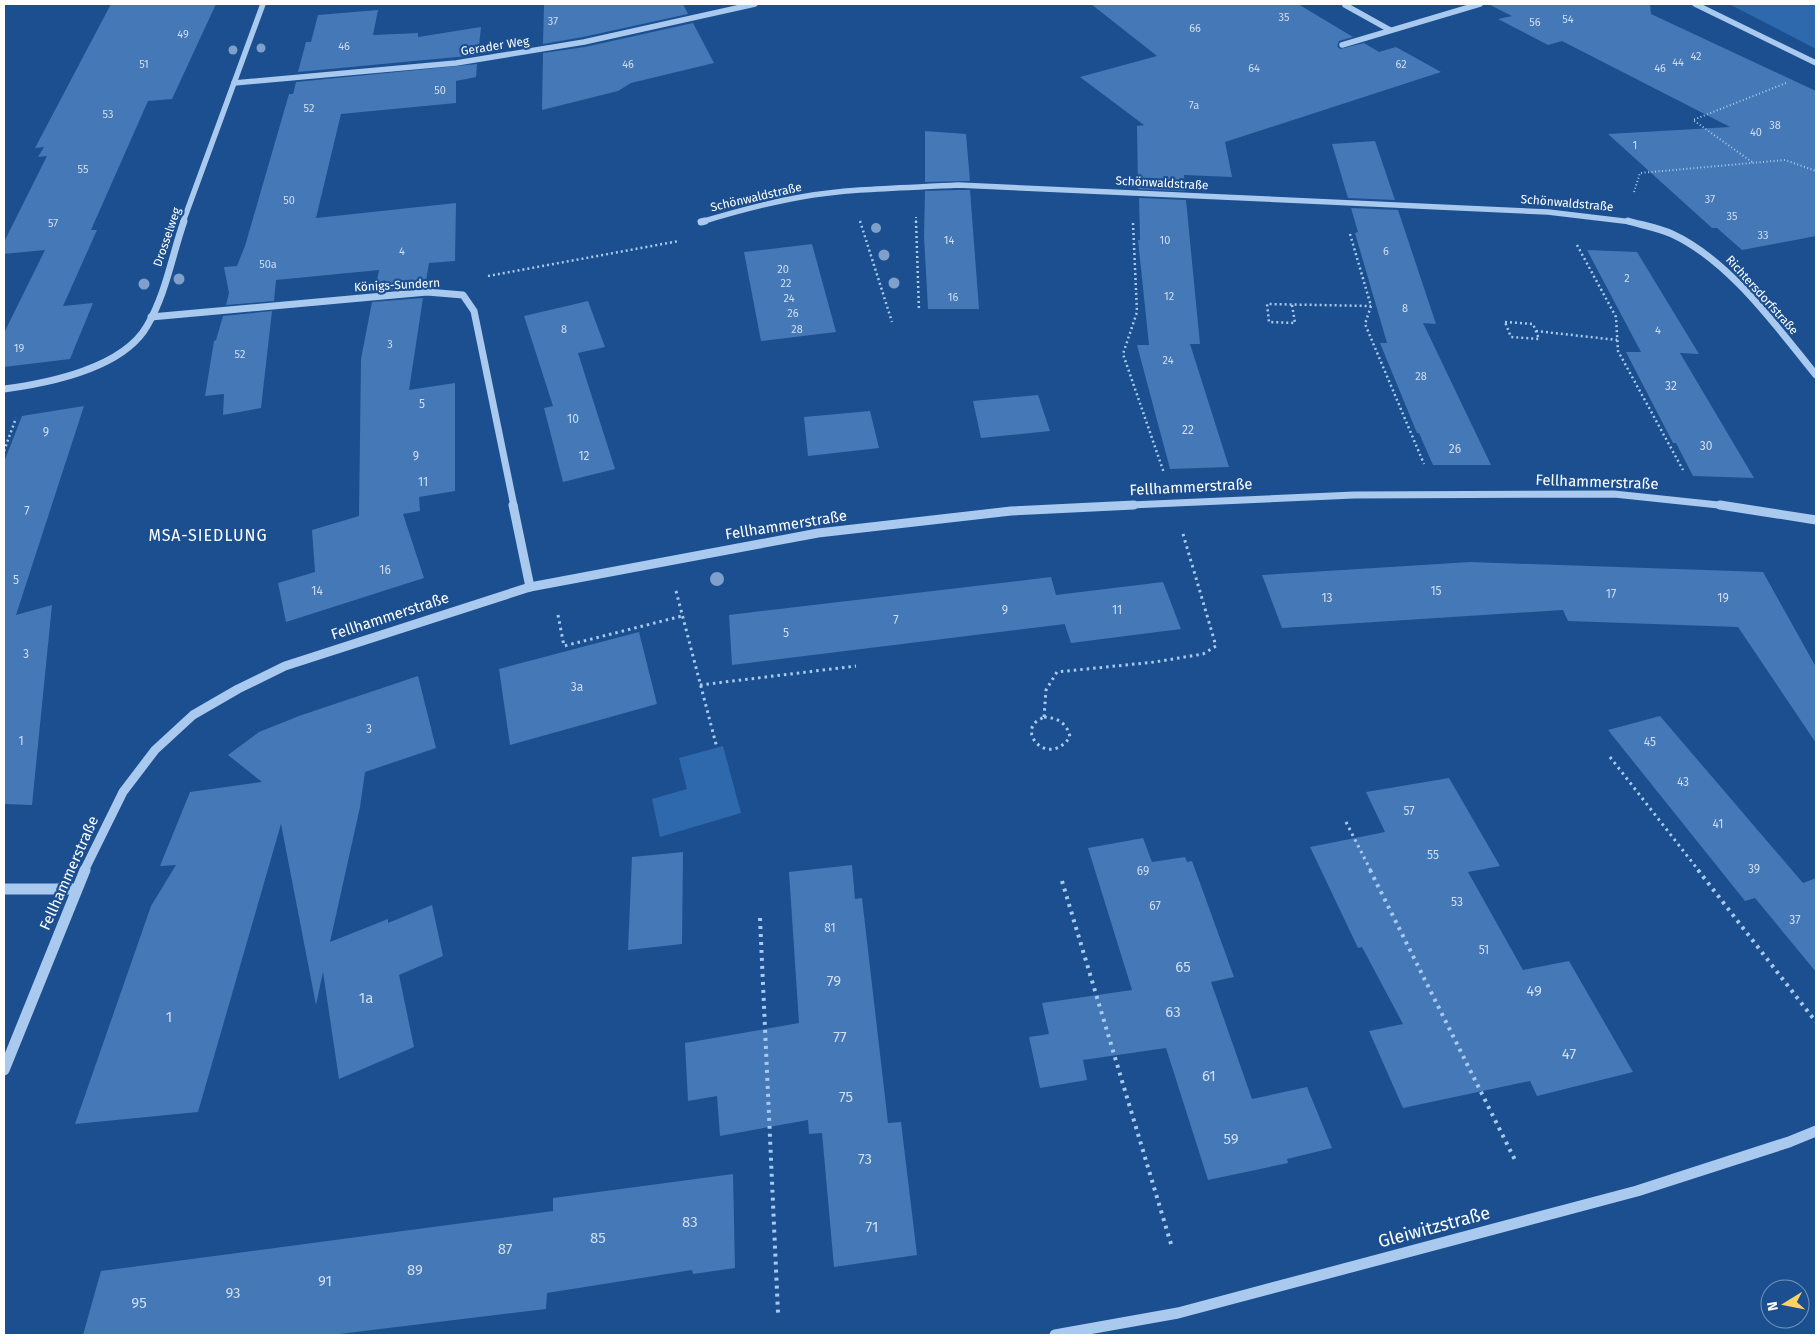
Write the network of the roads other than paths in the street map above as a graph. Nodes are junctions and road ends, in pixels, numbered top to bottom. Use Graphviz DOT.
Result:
graph roads {
  1 [pos="263,4"];
  2 [pos="755,4"];
  3 [pos="1480,4"];
  4 [pos="1696,4"];
  5 [pos="1345,5"];
  6 [pos="1390,30"];
  7 [pos="1342,44"];
  8 [pos="1816,63"];
  9 [pos="234,83"];
  10 [pos="1625,220"];
  11 [pos="701,222"];
  12 [pos="151,317"];
  13 [pos="1816,375"];
  14 [pos="4,389"];
  15 [pos="1816,520"];
  16 [pos="530,587"];
  17 [pos="4,889"];
  18 [pos="76,889"];
  19 [pos="4,1070"];
  20 [pos="1816,1131"];
  21 [pos="1055,1335"];
  1 -- 9 [label="street, Drosselweg"];
  2 -- 9 [label="street, Gerader Weg"];
  3 -- 6 [label="street"];
  4 -- 8 [label="street"];
  5 -- 6 [label="street"];
  6 -- 7 [label="street"];
  9 -- 12 [label="street, Drosselweg"];
  10 -- 11 [label="street, Schönwaldstraße"];
  10 -- 13 [label="street, Richtersdorfstraße"];
  12 -- 14 [label="street, Drosselweg"];
  12 -- 16 [label="street, Königs-Sundern"];
  15 -- 16 [label="street, Fellhammerstraße"];
  16 -- 18 [label="street, Fellhammerstraße"];
  17 -- 18 [label="street"];
  18 -- 19 [label="street, Fellhammerstraße"];
  20 -- 21 [label="street, Gleiwitzstraße"];
}
